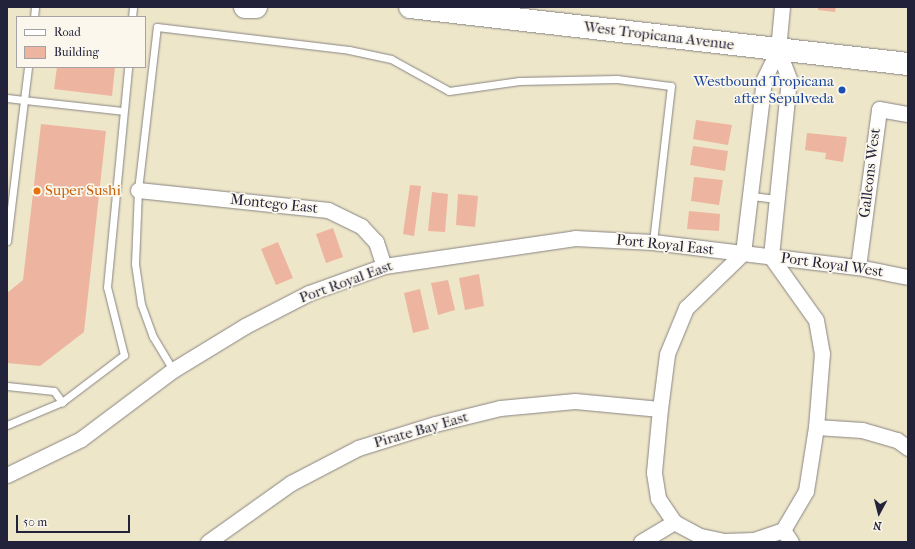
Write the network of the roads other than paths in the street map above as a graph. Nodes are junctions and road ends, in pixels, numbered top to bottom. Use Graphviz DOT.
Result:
graph roads {
  1 [pos="245,7"];
  2 [pos="256,7"];
  3 [pos="410,7"];
  4 [pos="782,7"];
  5 [pos="778,50"];
  6 [pos="908,64"];
  7 [pos="28,68"];
  8 [pos="128,68"];
  9 [pos="7,98"];
  10 [pos="24,100"];
  11 [pos="123,111"];
  12 [pos="908,114"];
  13 [pos="138,190"];
  14 [pos="751,196"];
  15 [pos="777,199"];
  16 [pos="7,240"];
  17 [pos="653,242"];
  18 [pos="749,254"];
  19 [pos="771,257"];
  20 [pos="384,266"];
  21 [pos="858,267"];
  22 [pos="908,277"];
  23 [pos="173,370"];
  24 [pos="7,386"];
  25 [pos="62,402"];
  26 [pos="660,409"];
  27 [pos="7,425"];
  28 [pos="816,427"];
  29 [pos="908,448"];
  30 [pos="7,475"];
  31 [pos="674,522"];
  32 [pos="787,536"];
  33 [pos="208,542"];
  34 [pos="641,542"];
  35 [pos="724,542"];
  1 -- 2 [label="main road"];
  3 -- 5 [label="main road, West Tropicana Avenue"];
  4 -- 5 [label="street"];
  5 -- 6 [label="main road, West Tropicana Avenue"];
  5 -- 14 [label="street"];
  5 -- 15 [label="street"];
  7 -- 10 [label="lane"];
  8 -- 11 [label="lane"];
  9 -- 10 [label="lane"];
  10 -- 11 [label="lane"];
  10 -- 16 [label="lane"];
  11 -- 25 [label="lane"];
  12 -- 21 [label="street, Galleons West"];
  13 -- 17 [label="lane"];
  13 -- 20 [label="street, Montego East"];
  13 -- 23 [label="lane"];
  14 -- 15 [label="lane"];
  14 -- 18 [label="street"];
  15 -- 19 [label="street"];
  17 -- 18 [label="street, Port Royal East"];
  17 -- 20 [label="street, Port Royal East"];
  18 -- 19 [label="street, Port Royal West"];
  18 -- 26 [label="street"];
  19 -- 21 [label="street, Port Royal West"];
  19 -- 28 [label="street"];
  20 -- 23 [label="street, Port Royal East"];
  21 -- 22 [label="street, Port Royal West"];
  23 -- 30 [label="street, Port Royal East"];
  24 -- 25 [label="lane"];
  25 -- 27 [label="lane"];
  26 -- 31 [label="street"];
  26 -- 33 [label="street, Pirate Bay East"];
  28 -- 29 [label="street"];
  28 -- 32 [label="street"];
  31 -- 34 [label="street"];
  31 -- 35 [label="street"];
  32 -- 35 [label="street"];
}
